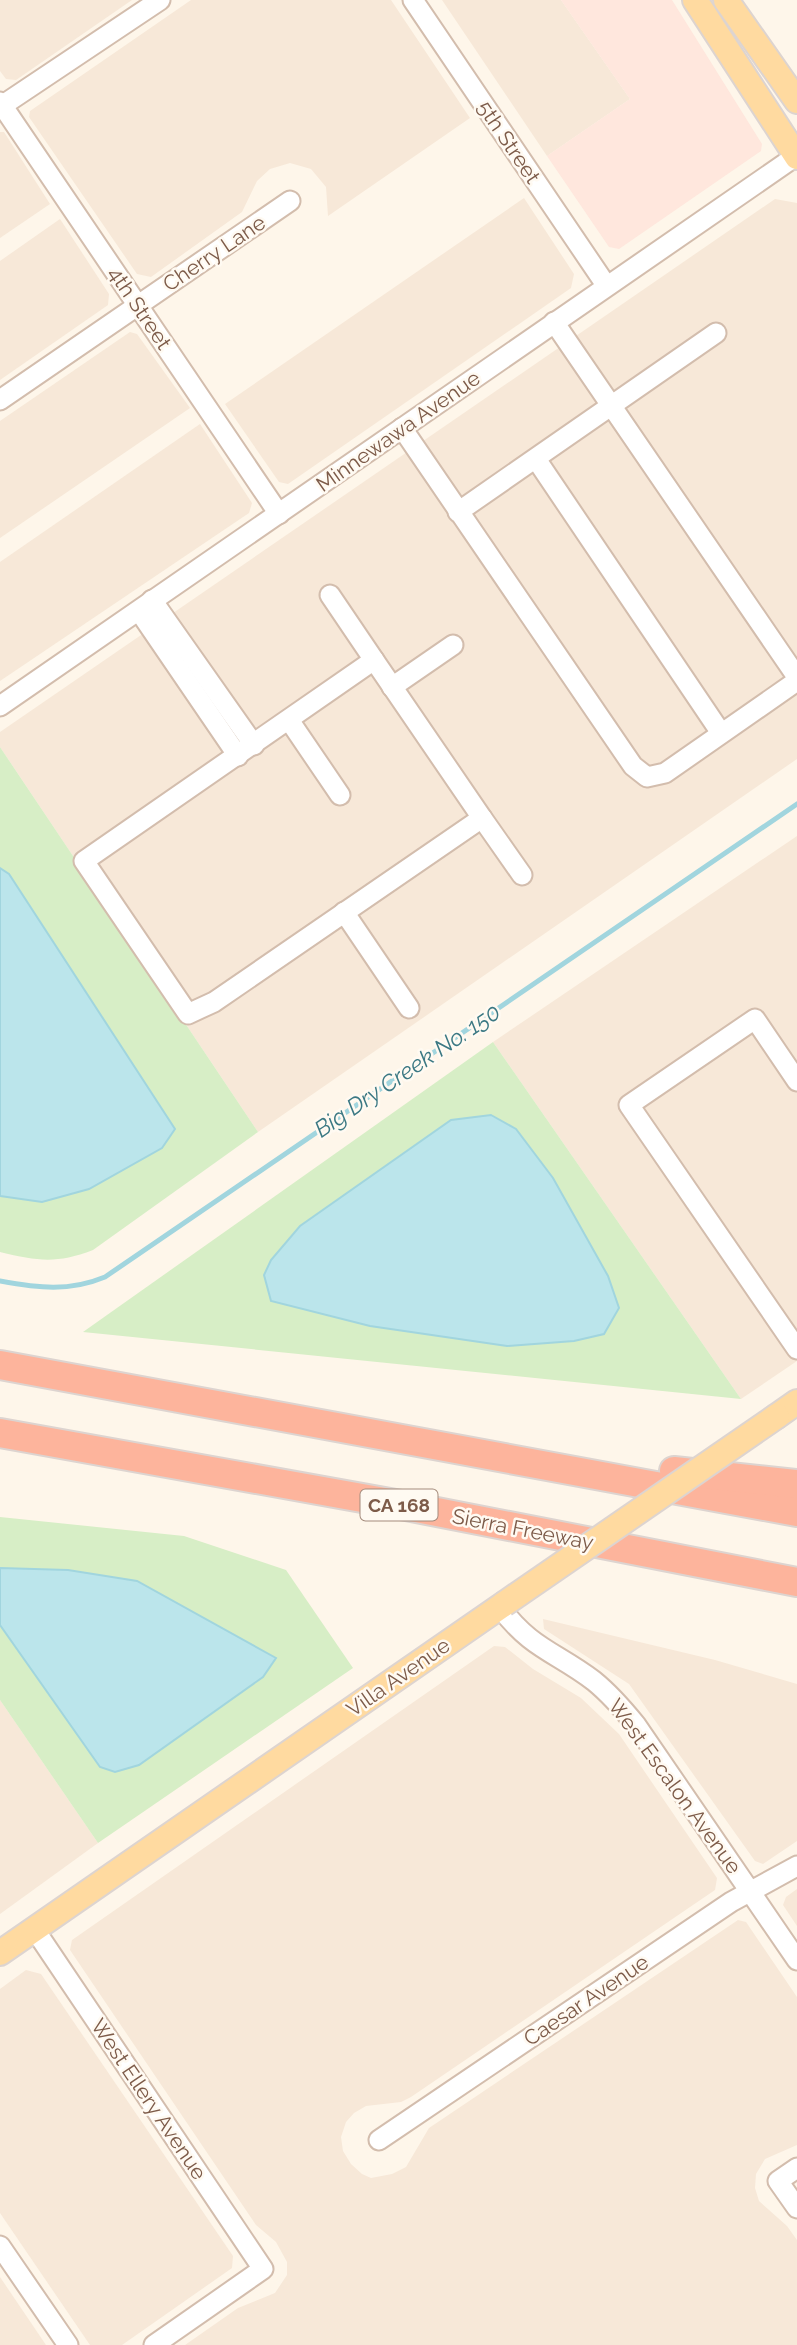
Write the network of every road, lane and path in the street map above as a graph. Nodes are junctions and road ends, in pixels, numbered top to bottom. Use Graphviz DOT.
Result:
graph roads {
  1 [pos="160,0"];
  2 [pos="413,0"];
  3 [pos="695,0"];
  4 [pos="726,0"];
  5 [pos="797,101"];
  6 [pos="1,105"];
  7 [pos="797,157"];
  8 [pos="290,201"];
  9 [pos="606,285"];
  10 [pos="138,305"];
  11 [pos="554,322"];
  12 [pos="716,333"];
  13 [pos="0,400"];
  14 [pos="611,407"];
  15 [pos="402,428"];
  16 [pos="536,459"];
  17 [pos="458,512"];
  18 [pos="279,514"];
  19 [pos="330,595"];
  20 [pos="145,606"];
  21 [pos="453,645"];
  22 [pos="374,660"];
  23 [pos="797,679"];
  24 [pos="392,687"];
  25 [pos="0,706"];
  26 [pos="289,720"];
  27 [pos="721,733"];
  28 [pos="246,750"];
  29 [pos="340,795"];
  30 [pos="482,818"];
  31 [pos="522,875"];
  32 [pos="344,912"];
  33 [pos="409,1008"];
  34 [pos="797,1081"];
  35 [pos="797,1349"];
  36 [pos="0,1365"];
  37 [pos="787,1409"];
  38 [pos="0,1433"];
  39 [pos="431,1446"];
  40 [pos="797,1484"];
  41 [pos="797,1512"];
  42 [pos="797,1582"];
  43 [pos="502,1606"];
  44 [pos="797,1866"];
  45 [pos="752,1892"];
  46 [pos="35,1930"];
  47 [pos="0,1953"];
  48 [pos="797,1960"];
  49 [pos="379,2140"];
  50 [pos="797,2168"];
  51 [pos="797,2208"];
  52 [pos="0,2246"];
  53 [pos="68,2345"];
  54 [pos="154,2345"];
  1 -- 6 [label="street"];
  2 -- 9 [label="street, 5th Street"];
  3 -- 7 [label="main road"];
  4 -- 5 [label="main road"];
  6 -- 10 [label="street, 4th Street"];
  7 -- 9 [label="street, Minnewawa Avenue"];
  8 -- 10 [label="street, Cherry Lane"];
  9 -- 11 [label="street, Minnewawa Avenue"];
  10 -- 13 [label="street, Cherry Lane"];
  10 -- 18 [label="street, 4th Street"];
  11 -- 14 [label="street"];
  11 -- 15 [label="street, Minnewawa Avenue"];
  12 -- 14 [label="street"];
  14 -- 16 [label="street"];
  14 -- 23 [label="street"];
  15 -- 17 [label="street"];
  15 -- 18 [label="street, Minnewawa Avenue"];
  16 -- 17 [label="street"];
  16 -- 27 [label="street"];
  17 -- 27 [label="street"];
  18 -- 20 [label="street, Minnewawa Avenue"];
  19 -- 22 [label="street"];
  20 -- 25 [label="street, Minnewawa Avenue"];
  20 -- 28 [label="street"];
  21 -- 24 [label="street"];
  22 -- 24 [label="street"];
  22 -- 26 [label="street"];
  23 -- 27 [label="street"];
  24 -- 30 [label="street"];
  26 -- 28 [label="street"];
  26 -- 29 [label="street"];
  28 -- 32 [label="street"];
  30 -- 31 [label="street"];
  30 -- 32 [label="street"];
  32 -- 33 [label="street"];
  34 -- 35 [label="street"];
  36 -- 39 [label="highway"];
  37 -- 43 [label="main road, Villa Avenue, bridge"];
  38 -- 42 [label="highway, Sierra Freeway / CA 168"];
  39 -- 40 [label="highway"];
  39 -- 41 [label="highway"];
  43 -- 45 [label="street, West Escalon Avenue"];
  43 -- 46 [label="main road, Villa Avenue"];
  44 -- 45 [label="street, Caesar Avenue"];
  45 -- 48 [label="street, West Escalon Avenue"];
  45 -- 49 [label="street, Caesar Avenue"];
  46 -- 47 [label="main road, Villa Avenue"];
  46 -- 54 [label="street, West Ellery Avenue"];
  50 -- 51 [label="street"];
  52 -- 53 [label="street"];
}
